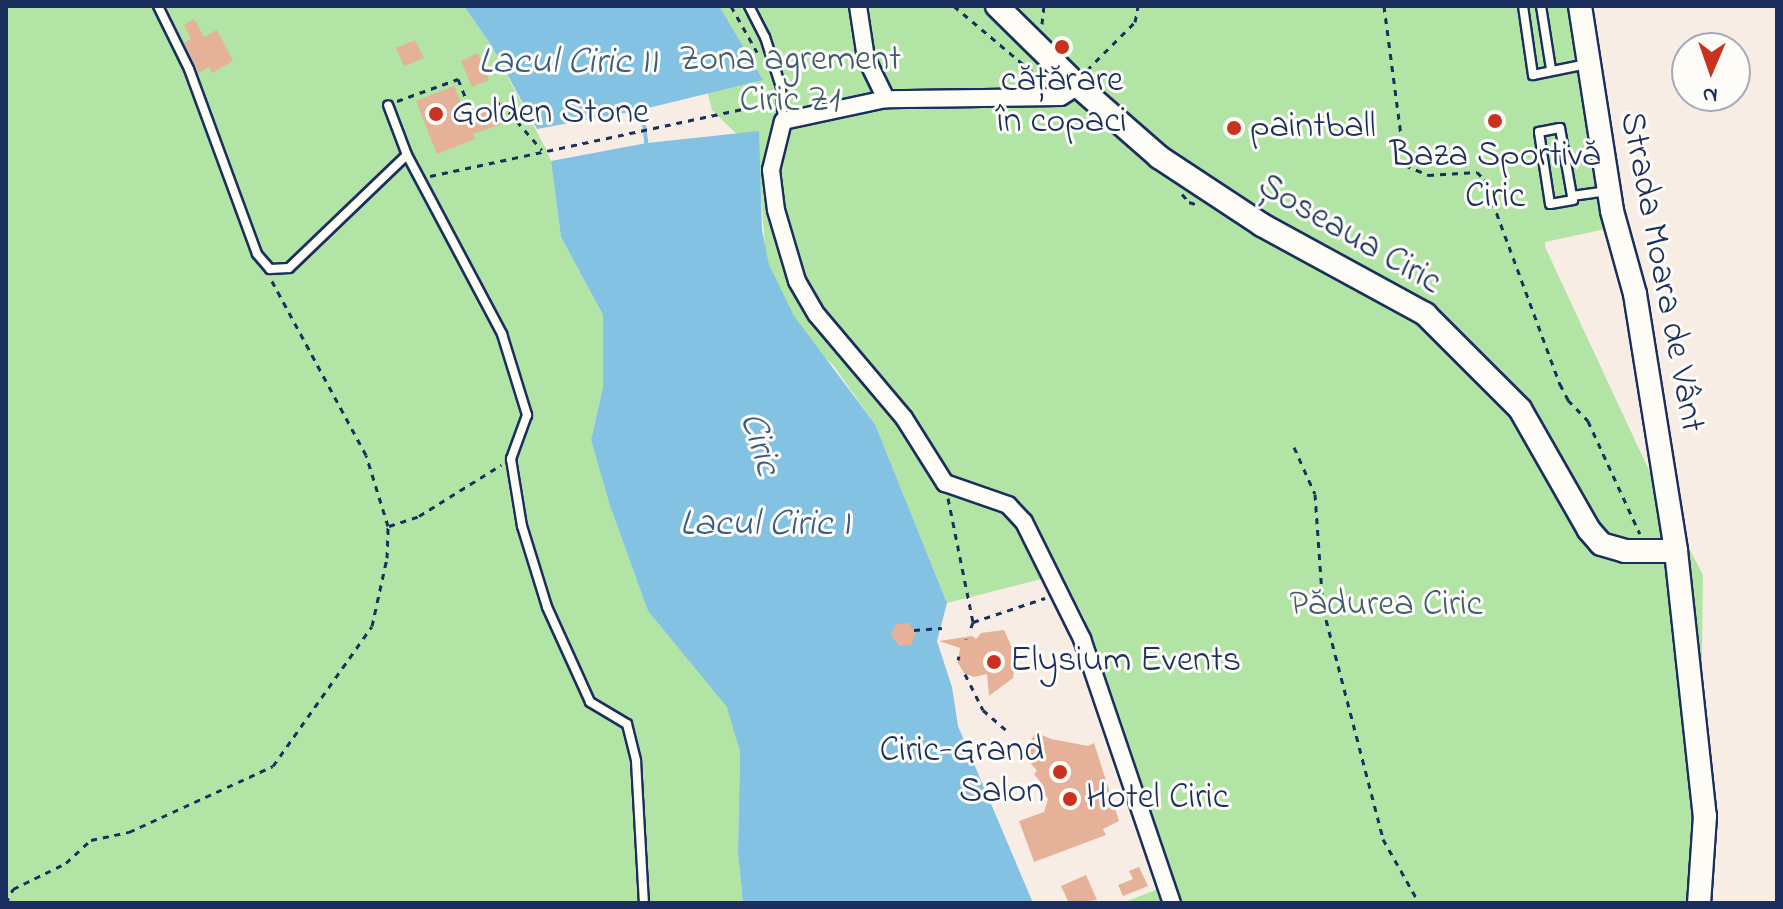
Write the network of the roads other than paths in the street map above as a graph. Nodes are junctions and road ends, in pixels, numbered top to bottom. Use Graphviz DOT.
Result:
graph roads {
  1 [pos="158,6"];
  2 [pos="749,6"];
  3 [pos="858,6"];
  4 [pos="997,6"];
  5 [pos="1523,6"];
  6 [pos="1541,6"];
  7 [pos="1580,6"];
  8 [pos="1588,64"];
  9 [pos="1551,69"];
  10 [pos="1078,86"];
  11 [pos="886,99"];
  12 [pos="388,105"];
  13 [pos="783,121"];
  14 [pos="407,155"];
  15 [pos="1609,190"];
  16 [pos="1572,196"];
  17 [pos="1676,551"];
  18 [pos="644,903"];
  19 [pos="1172,903"];
  20 [pos="1699,903"];
  1 -- 14 [label="lane"];
  2 -- 13 [label="lane"];
  3 -- 11 [label="street"];
  4 -- 10 [label="main road, Șoseaua Ciric"];
  5 -- 9 [label="lane"];
  6 -- 9 [label="lane"];
  7 -- 8 [label="main road, Strada Moara de Vânt"];
  8 -- 9 [label="lane"];
  8 -- 15 [label="main road, Strada Moara de Vânt"];
  10 -- 11 [label="street"];
  10 -- 17 [label="main road, Șoseaua Ciric"];
  11 -- 13 [label="street"];
  12 -- 14 [label="lane"];
  13 -- 19 [label="street"];
  14 -- 18 [label="lane"];
  15 -- 16 [label="lane"];
  15 -- 17 [label="main road, Strada Moara de Vânt"];
  16 -- 16 [label="lane"];
  17 -- 20 [label="main road, Strada Moara de Vânt"];
}
